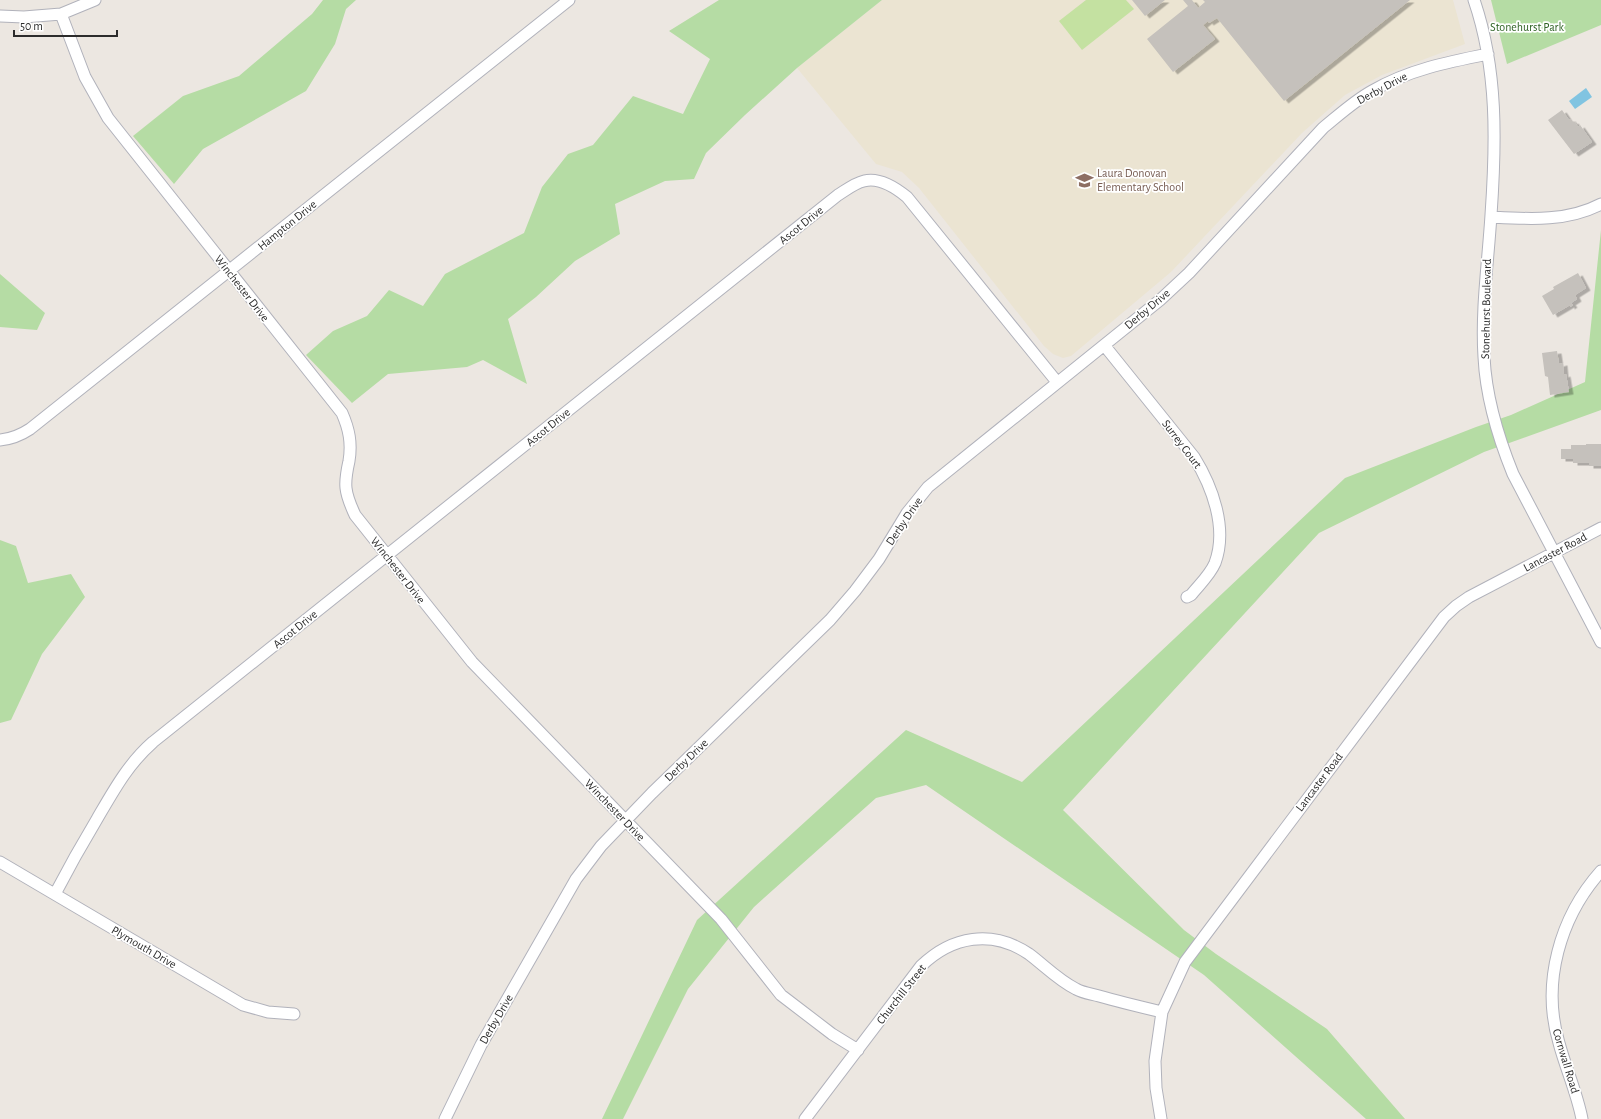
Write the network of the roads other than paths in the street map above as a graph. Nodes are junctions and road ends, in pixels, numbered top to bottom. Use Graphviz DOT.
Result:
graph roads {
  1 [pos="95,0"];
  2 [pos="569,0"];
  3 [pos="1474,0"];
  4 [pos="61,14"];
  5 [pos="0,16"];
  6 [pos="1488,54"];
  7 [pos="1601,204"];
  8 [pos="1491,216"];
  9 [pos="229,271"];
  10 [pos="1104,345"];
  11 [pos="1057,382"];
  12 [pos="0,440"];
  13 [pos="1601,528"];
  14 [pos="1554,552"];
  15 [pos="387,556"];
  16 [pos="1187,597"];
  17 [pos="1601,642"];
  18 [pos="626,820"];
  19 [pos="0,862"];
  20 [pos="1601,871"];
  21 [pos="55,894"];
  22 [pos="1162,1012"];
  23 [pos="294,1014"];
  24 [pos="858,1050"];
  25 [pos="445,1119"];
  26 [pos="805,1119"];
  27 [pos="1161,1119"];
  28 [pos="1582,1119"];
  1 -- 4 [label="street"];
  2 -- 9 [label="street, Hampton Drive"];
  3 -- 6 [label="street, Stonehurst Boulevard"];
  4 -- 5 [label="street"];
  4 -- 9 [label="street, Winchester Drive"];
  6 -- 8 [label="street, Stonehurst Boulevard"];
  6 -- 10 [label="street, Derby Drive"];
  7 -- 8 [label="street"];
  8 -- 14 [label="street, Stonehurst Boulevard"];
  9 -- 12 [label="street, Hampton Drive"];
  9 -- 15 [label="street, Winchester Drive"];
  10 -- 11 [label="street, Derby Drive"];
  10 -- 16 [label="street, Surrey Court"];
  11 -- 15 [label="street, Ascot Drive"];
  11 -- 18 [label="street, Derby Drive"];
  13 -- 14 [label="street, Lancaster Road"];
  14 -- 17 [label="street, Stonehurst Boulevard"];
  14 -- 22 [label="street, Lancaster Road"];
  15 -- 18 [label="street, Winchester Drive"];
  15 -- 21 [label="street, Ascot Drive"];
  18 -- 24 [label="street, Winchester Drive"];
  18 -- 25 [label="street, Derby Drive"];
  19 -- 21 [label="street, Plymouth Drive"];
  20 -- 28 [label="street, Cornwall Road"];
  21 -- 23 [label="street, Plymouth Drive"];
  22 -- 24 [label="street, Churchill Street"];
  22 -- 27 [label="street, Lancaster Road"];
  24 -- 26 [label="street, Churchill Street"];
}
